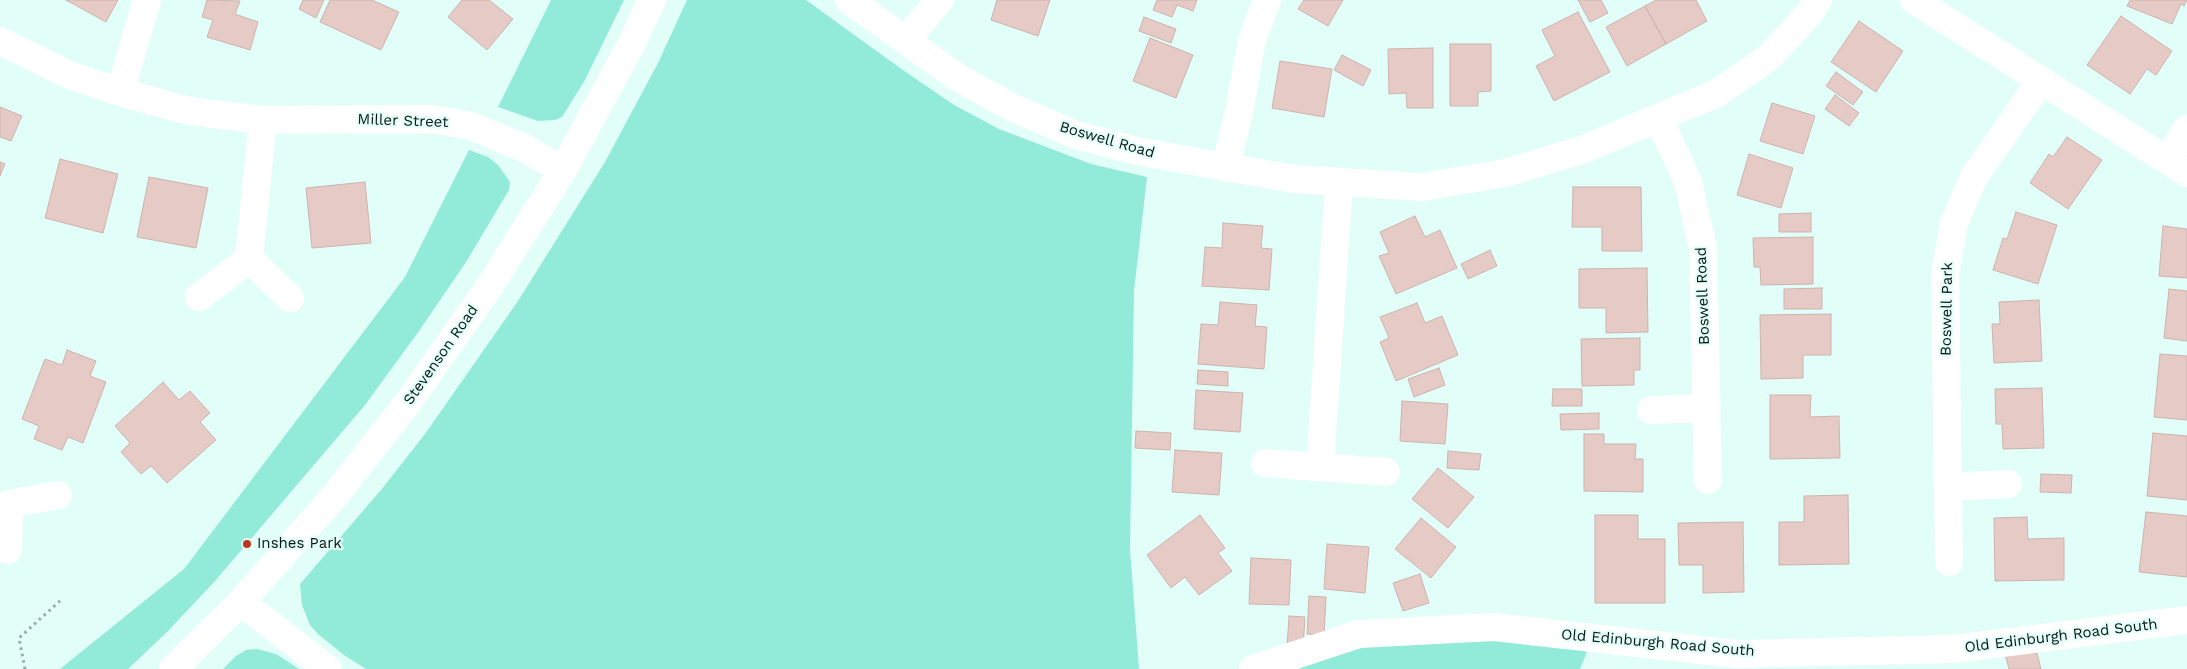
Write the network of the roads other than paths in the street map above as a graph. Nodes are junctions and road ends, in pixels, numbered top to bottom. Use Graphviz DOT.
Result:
graph roads {
  1 [pos="147,0"];
  2 [pos="652,0"];
  3 [pos="849,0"];
  4 [pos="940,0"];
  5 [pos="1267,0"];
  6 [pos="1818,0"];
  7 [pos="1914,0"];
  8 [pos="906,39"];
  9 [pos="0,41"];
  10 [pos="2040,82"];
  11 [pos="120,92"];
  12 [pos="1659,119"];
  13 [pos="263,120"];
  14 [pos="2187,129"];
  15 [pos="2178,166"];
  16 [pos="1225,168"];
  17 [pos="563,170"];
  18 [pos="1339,183"];
  19 [pos="248,258"];
  20 [pos="199,297"];
  21 [pos="290,298"];
  22 [pos="1706,408"];
  23 [pos="1651,410"];
  24 [pos="1265,463"];
  25 [pos="1320,467"];
  26 [pos="1386,472"];
  27 [pos="1708,480"];
  28 [pos="2008,484"];
  29 [pos="1948,487"];
  30 [pos="58,495"];
  31 [pos="4,500"];
  32 [pos="8,550"];
  33 [pos="1949,562"];
  34 [pos="241,602"];
  35 [pos="2187,620"];
  36 [pos="173,669"];
  37 [pos="328,669"];
  38 [pos="1253,669"];
  1 -- 11 [label="street"];
  2 -- 17 [label="street, Stevenson Road"];
  3 -- 8 [label="street, Boswell Road"];
  4 -- 8 [label="street"];
  5 -- 16 [label="street"];
  6 -- 12 [label="street, Boswell Road"];
  7 -- 10 [label="street"];
  8 -- 16 [label="street, Boswell Road"];
  9 -- 11 [label="street, Miller Street"];
  10 -- 15 [label="street"];
  10 -- 29 [label="street, Boswell Park"];
  11 -- 13 [label="street, Miller Street"];
  12 -- 18 [label="street, Boswell Road"];
  12 -- 22 [label="street, Boswell Road"];
  13 -- 17 [label="street, Miller Street"];
  13 -- 19 [label="street"];
  14 -- 15 [label="street"];
  16 -- 18 [label="street, Boswell Road"];
  17 -- 34 [label="street, Stevenson Road"];
  18 -- 25 [label="street"];
  19 -- 20 [label="street"];
  19 -- 21 [label="street"];
  22 -- 23 [label="street"];
  22 -- 27 [label="street, Boswell Road"];
  24 -- 25 [label="street"];
  25 -- 26 [label="street"];
  28 -- 29 [label="street"];
  29 -- 33 [label="street, Boswell Park"];
  30 -- 31 [label="street"];
  31 -- 32 [label="street"];
  34 -- 36 [label="street, Stevenson Road"];
  34 -- 37 [label="street"];
  35 -- 38 [label="street, Old Edinburgh Road South"];
}
